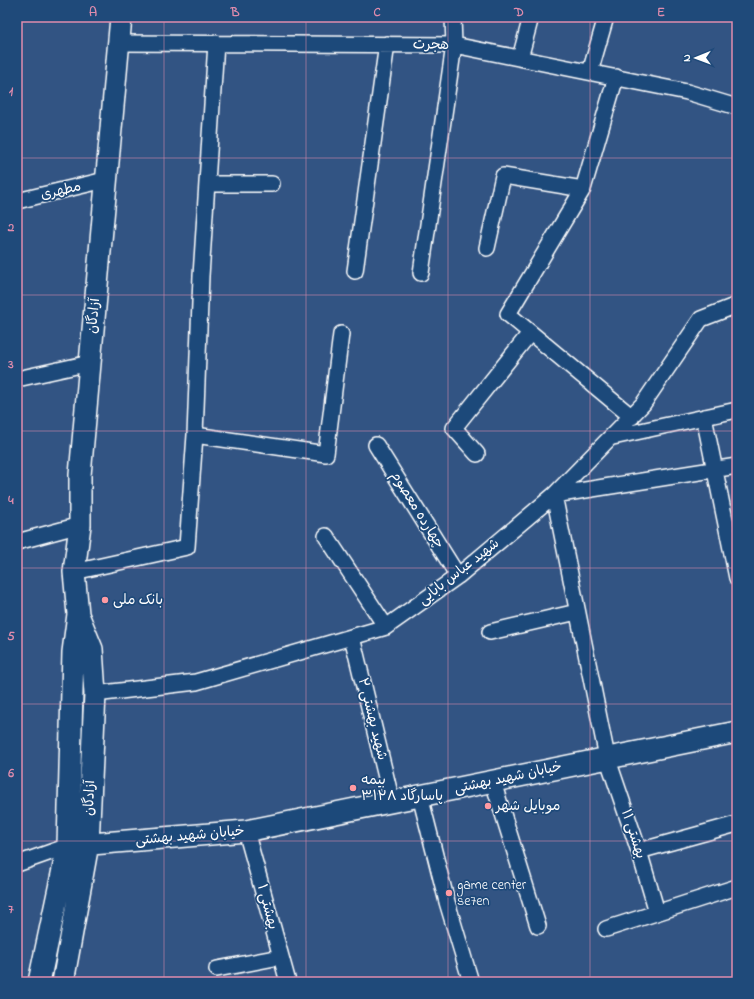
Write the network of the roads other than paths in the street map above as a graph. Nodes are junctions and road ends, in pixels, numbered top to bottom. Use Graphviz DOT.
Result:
graph roads {
  1 [pos="121,17"];
  2 [pos="453,17"];
  3 [pos="531,17"];
  4 [pos="606,17"];
  5 [pos="119,43"];
  6 [pos="216,43"];
  7 [pos="387,44"];
  8 [pos="454,45"];
  9 [pos="520,58"];
  10 [pos="590,72"];
  11 [pos="616,77"];
  12 [pos="737,107"];
  13 [pos="106,180"];
  14 [pos="207,184"];
  15 [pos="272,184"];
  16 [pos="583,189"];
  17 [pos="17,201"];
  18 [pos="487,248"];
  19 [pos="355,271"];
  20 [pos="421,273"];
  21 [pos="737,305"];
  22 [pos="530,332"];
  23 [pos="341,334"];
  24 [pos="90,363"];
  25 [pos="17,379"];
  26 [pos="737,410"];
  27 [pos="632,417"];
  28 [pos="704,417"];
  29 [pos="195,435"];
  30 [pos="613,437"];
  31 [pos="376,445"];
  32 [pos="478,454"];
  33 [pos="737,466"];
  34 [pos="714,470"];
  35 [pos="554,495"];
  36 [pos="80,525"];
  37 [pos="326,536"];
  38 [pos="17,542"];
  39 [pos="74,572"];
  40 [pos="458,576"];
  41 [pos="737,578"];
  42 [pos="578,612"];
  43 [pos="78,614"];
  44 [pos="386,627"];
  45 [pos="490,632"];
  46 [pos="352,637"];
  47 [pos="95,694"];
  48 [pos="737,732"];
  49 [pos="607,757"];
  50 [pos="493,782"];
  51 [pos="420,796"];
  52 [pos="392,802"];
  53 [pos="733,825"];
  54 [pos="246,832"];
  55 [pos="88,844"];
  56 [pos="68,846"];
  57 [pos="639,851"];
  58 [pos="17,864"];
  59 [pos="737,887"];
  60 [pos="657,912"];
  61 [pos="538,926"];
  62 [pos="606,929"];
  63 [pos="280,957"];
  64 [pos="216,969"];
  65 [pos="39,982"];
  66 [pos="63,982"];
  67 [pos="288,982"];
  68 [pos="471,982"];
  1 -- 5 [label="street, آزادگان"];
  2 -- 8 [label="street"];
  3 -- 9 [label="street"];
  4 -- 10 [label="street"];
  5 -- 6 [label="street, هجرت"];
  5 -- 13 [label="street, آزادگان"];
  6 -- 7 [label="street, هجرت"];
  6 -- 14 [label="street"];
  7 -- 8 [label="street, هجرت"];
  7 -- 19 [label="street"];
  8 -- 9 [label="street, هجرت"];
  8 -- 20 [label="street"];
  9 -- 10 [label="street, هجرت"];
  10 -- 11 [label="street, هجرت"];
  11 -- 12 [label="street, هجرت"];
  11 -- 16 [label="street"];
  13 -- 17 [label="street, مطهری"];
  13 -- 24 [label="street, آزادگان"];
  14 -- 15 [label="street"];
  14 -- 29 [label="street"];
  16 -- 18 [label="street"];
  16 -- 22 [label="street"];
  21 -- 27 [label="street, شهید عباس بابایی"];
  22 -- 27 [label="street"];
  22 -- 32 [label="street"];
  23 -- 29 [label="street"];
  24 -- 25 [label="street"];
  24 -- 36 [label="street, آزادگان"];
  26 -- 28 [label="street"];
  27 -- 30 [label="street, شهید عباس بابایی"];
  28 -- 30 [label="street"];
  28 -- 34 [label="street"];
  29 -- 39 [label="street"];
  30 -- 35 [label="street, شهید عباس بابایی"];
  31 -- 40 [label="street, چهارده معصوم"];
  33 -- 34 [label="street"];
  34 -- 35 [label="street"];
  34 -- 41 [label="street"];
  35 -- 40 [label="street, شهید عباس بابایی"];
  35 -- 42 [label="street, بهشتی ۱۱"];
  36 -- 38 [label="street"];
  36 -- 39 [label="street, آزادگان"];
  37 -- 44 [label="street"];
  39 -- 43 [label="street, آزادگان"];
  40 -- 44 [label="street, شهید عباس بابایی"];
  42 -- 45 [label="street"];
  42 -- 49 [label="street, بهشتی ۱۱"];
  43 -- 47 [label="street, آزادگان"];
  43 -- 56 [label="street, آزادگان"];
  44 -- 46 [label="street, شهید عباس بابایی"];
  46 -- 47 [label="street, شهید عباس بابایی"];
  46 -- 52 [label="street, شهید بهشتی ۲"];
  47 -- 55 [label="street, آزادگان"];
  48 -- 49 [label="street, خیابان شهید بهشتی"];
  49 -- 50 [label="street, خیابان شهید بهشتی"];
  49 -- 57 [label="street, بهشتی ۱۱"];
  50 -- 51 [label="street, خیابان شهید بهشتی"];
  50 -- 61 [label="street"];
  51 -- 52 [label="street, خیابان شهید بهشتی"];
  51 -- 68 [label="street"];
  52 -- 54 [label="street, خیابان شهید بهشتی"];
  53 -- 57 [label="street"];
  54 -- 55 [label="street, خیابان شهید بهشتی"];
  54 -- 63 [label="street, بهشتی ۱"];
  55 -- 56 [label="street, خیابان شهید بهشتی"];
  55 -- 66 [label="street, آزادگان"];
  56 -- 58 [label="street"];
  56 -- 65 [label="street, آزادگان"];
  57 -- 60 [label="street, بهشتی ۱۱"];
  59 -- 60 [label="street"];
  60 -- 62 [label="street"];
  63 -- 64 [label="street"];
  63 -- 67 [label="street, بهشتی ۱"];
}
